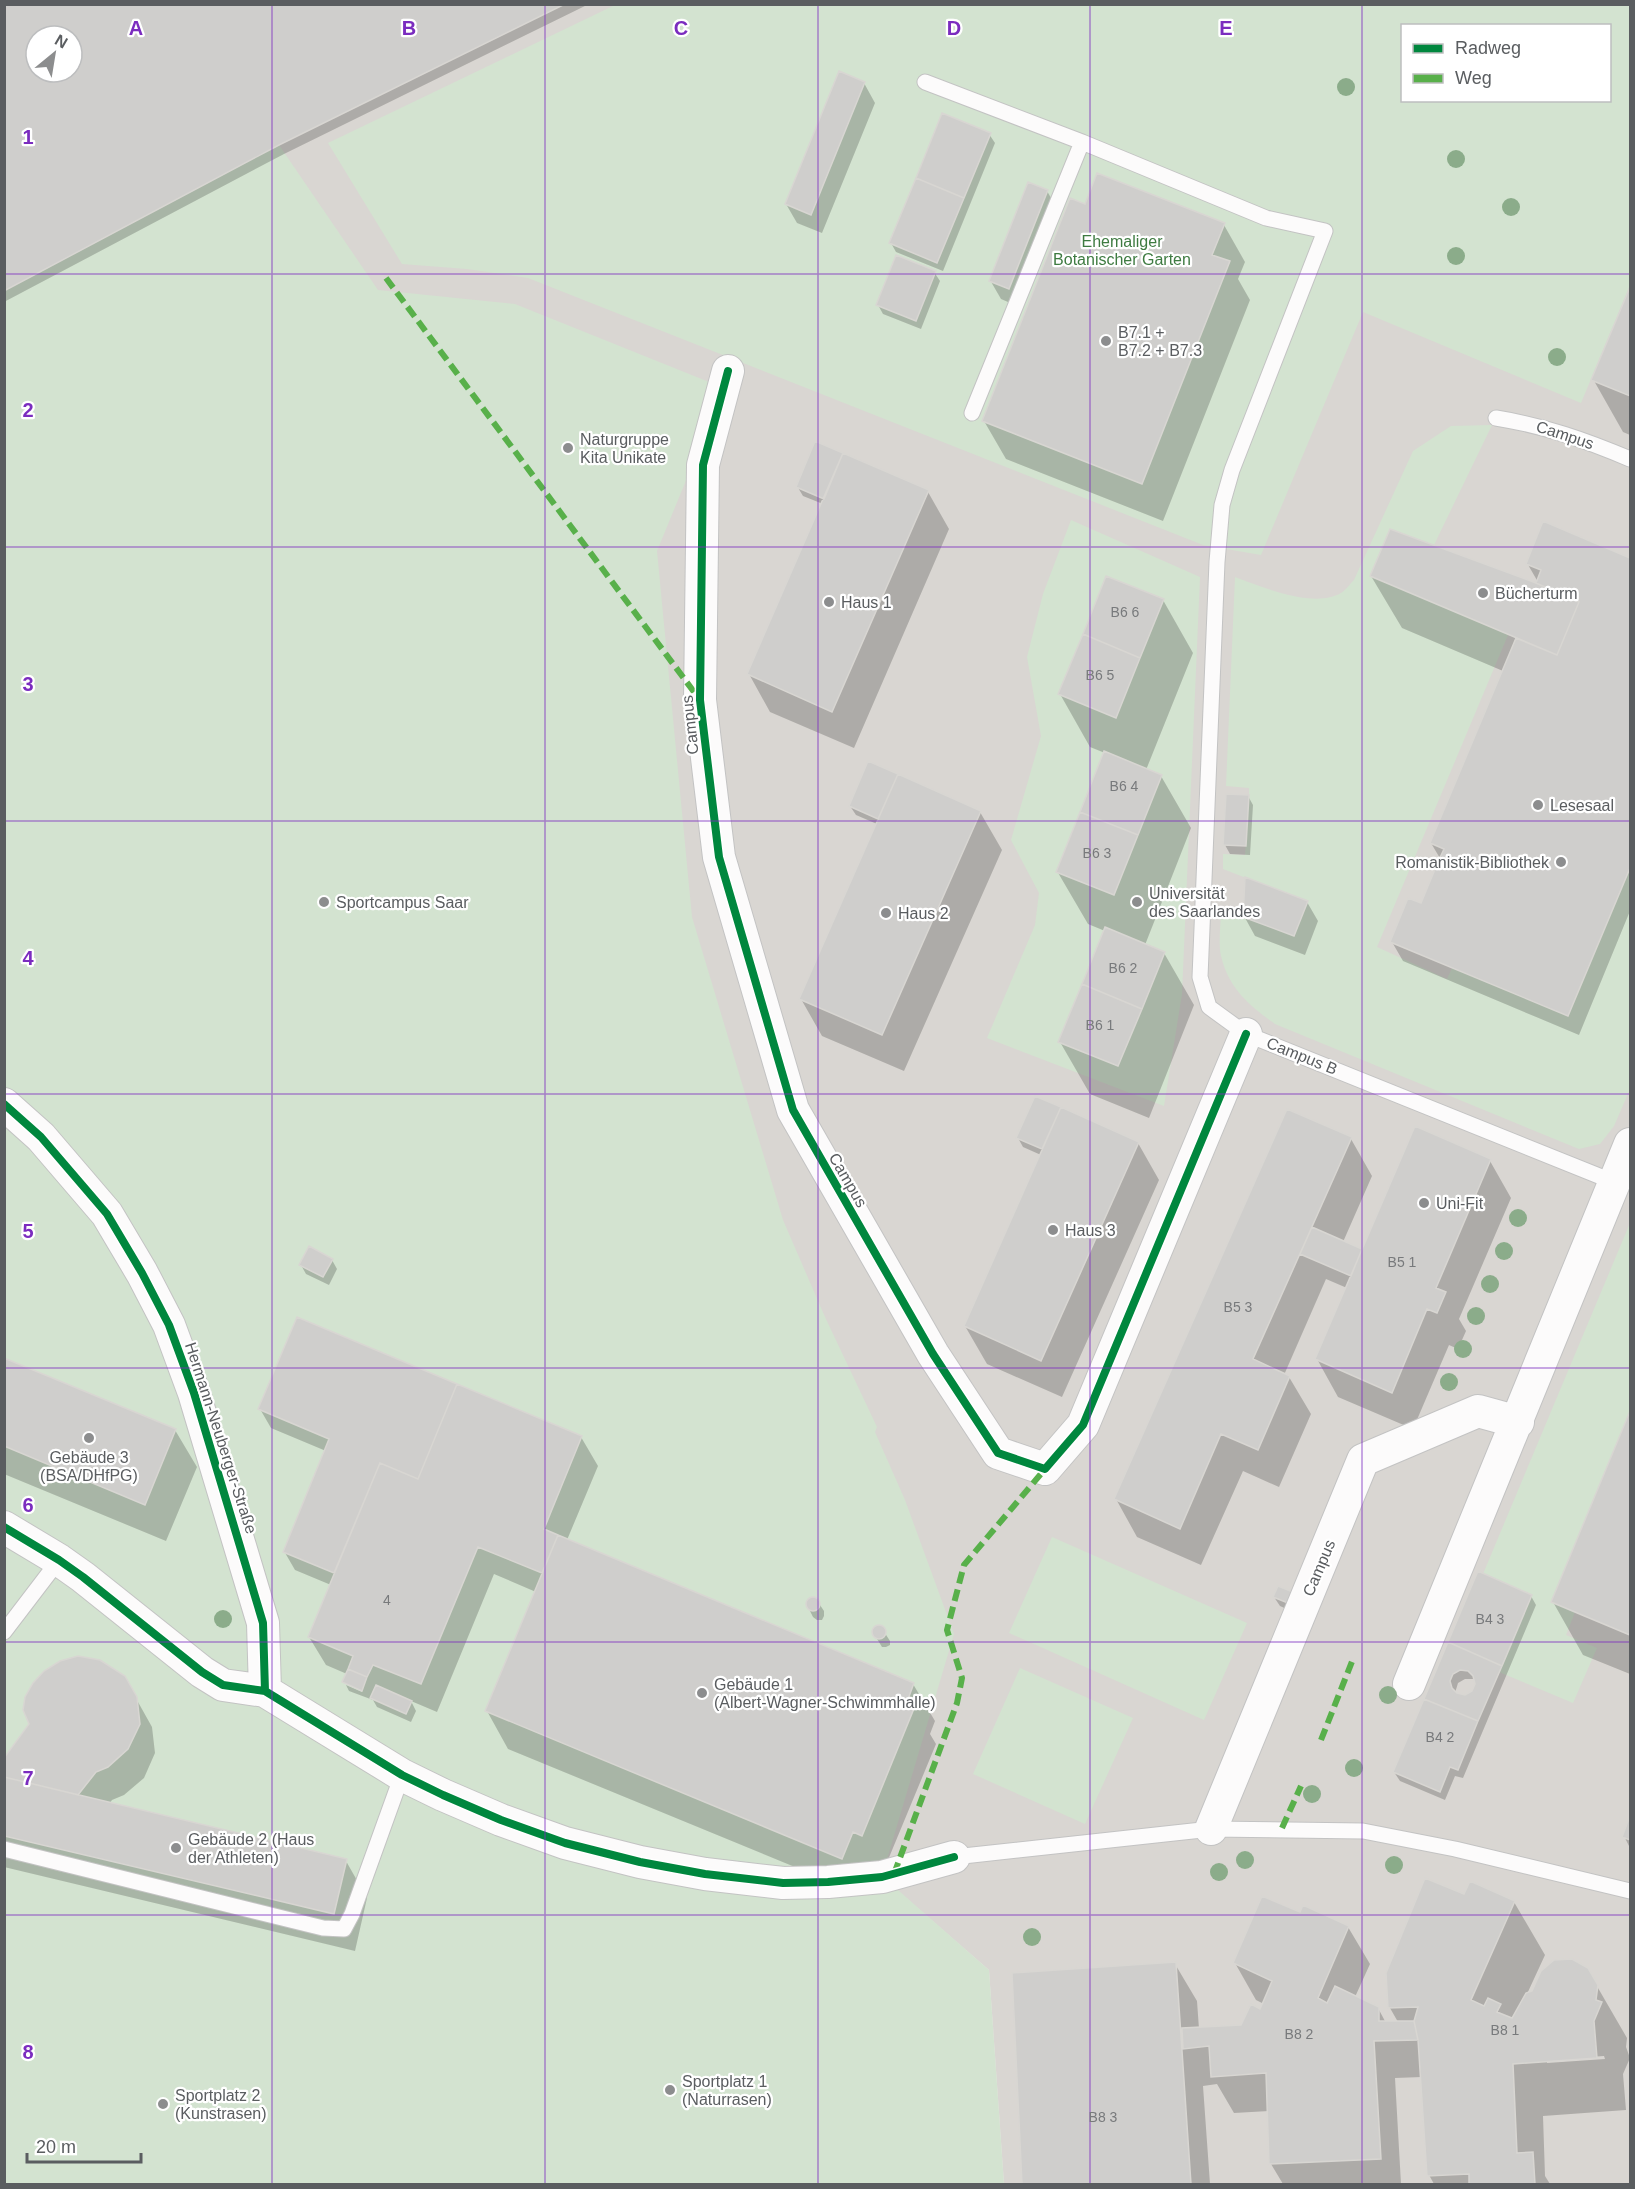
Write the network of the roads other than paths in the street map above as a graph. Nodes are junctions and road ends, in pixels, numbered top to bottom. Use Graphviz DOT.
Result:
graph roads {
  1 [pos="925,82"];
  2 [pos="1082,142"];
  3 [pos="728,371"];
  4 [pos="972,413"];
  5 [pos="1496,418"];
  6 [pos="1630,459"];
  7 [pos="1246,1034"];
  8 [pos="4,1104"];
  9 [pos="1630,1144"];
  10 [pos="1614,1182"];
  11 [pos="1518,1422"];
  12 [pos="4,1527"];
  13 [pos="59,1560"];
  14 [pos="4,1632"];
  15 [pos="1409,1684"];
  16 [pos="265,1691"];
  17 [pos="402,1775"];
  18 [pos="1212,1829"];
  19 [pos="4,1849"];
  20 [pos="954,1857"];
  21 [pos="1630,1891"];
  1 -- 2 [label="lane"];
  2 -- 4 [label="lane"];
  2 -- 7 [label="lane, Campus B"];
  3 -- 7 [label="street, Campus"];
  5 -- 6 [label="lane, Campus"];
  7 -- 10 [label="lane, Campus B"];
  8 -- 16 [label="street, Hermann-Neuberger-Straße"];
  9 -- 10 [label="street"];
  10 -- 11 [label="street"];
  11 -- 15 [label="street"];
  11 -- 18 [label="street, Campus"];
  12 -- 13 [label="street"];
  13 -- 14 [label="lane"];
  13 -- 16 [label="street"];
  16 -- 17 [label="street"];
  17 -- 19 [label="lane"];
  17 -- 20 [label="street"];
  18 -- 20 [label="lane"];
  18 -- 21 [label="lane"];
}
